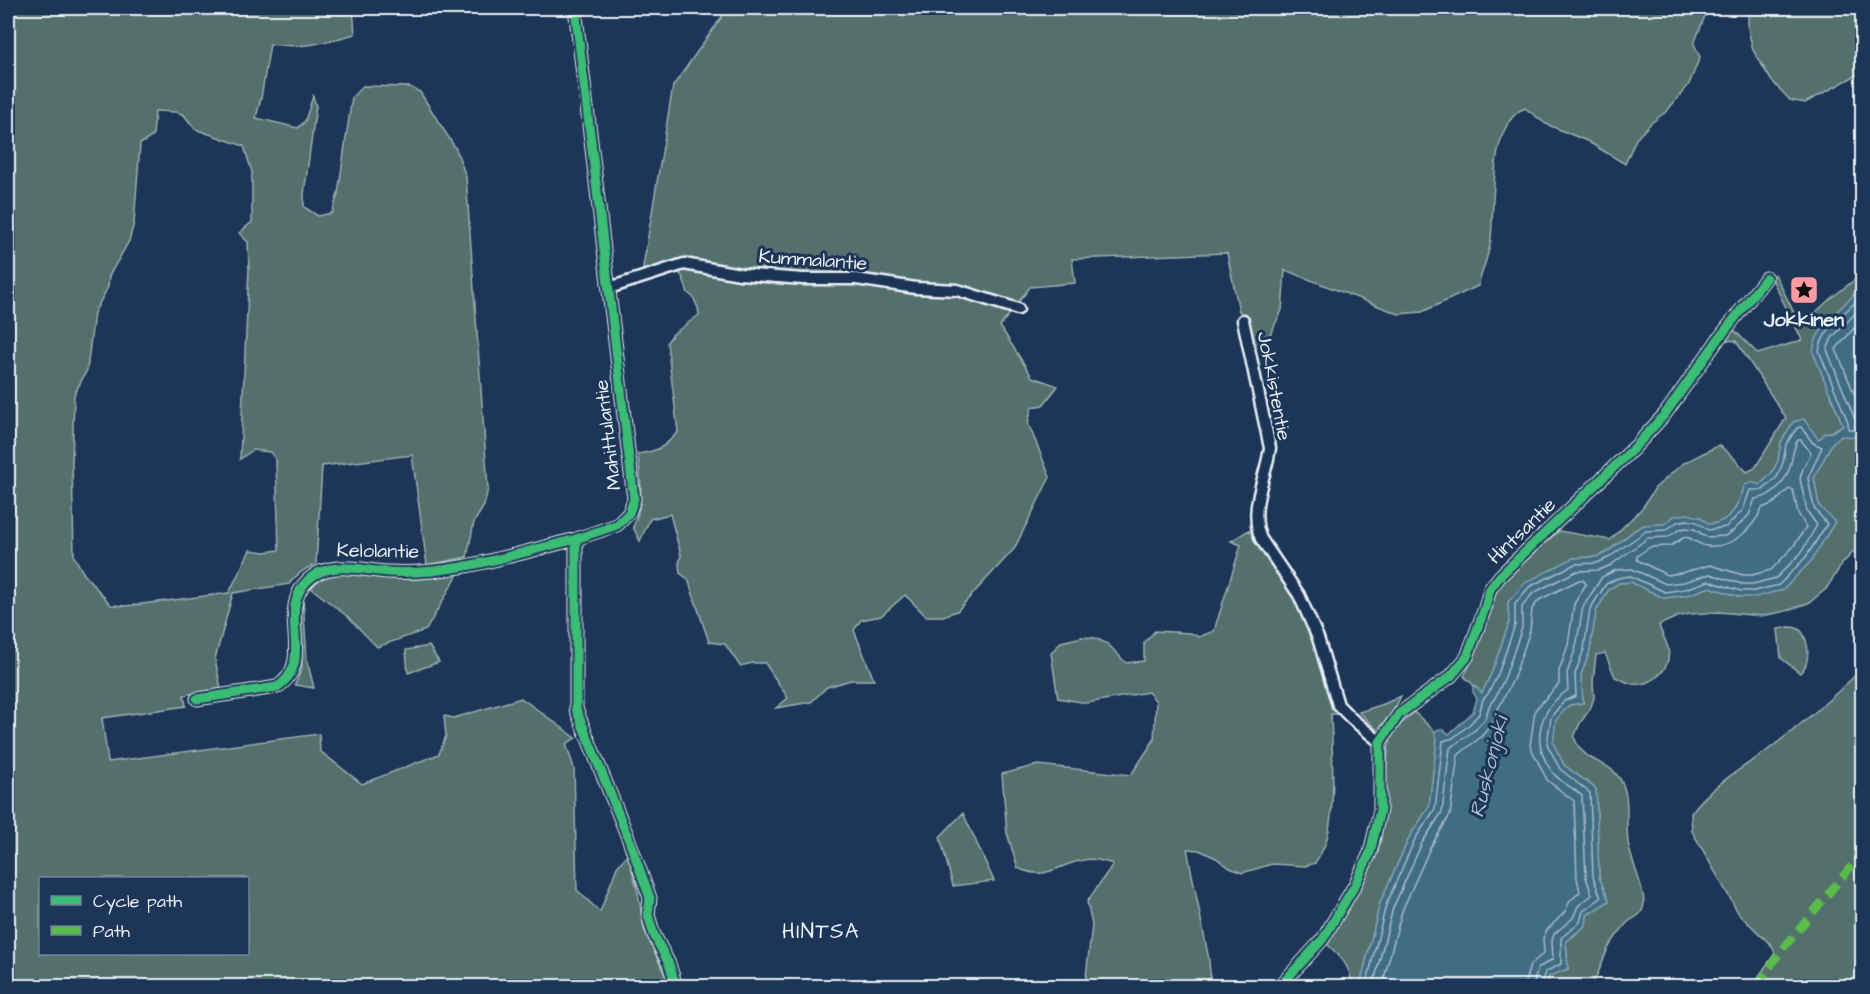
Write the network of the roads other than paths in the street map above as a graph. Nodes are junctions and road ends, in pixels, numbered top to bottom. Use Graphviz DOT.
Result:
graph roads {
  1 [pos="575,8"];
  2 [pos="1766,278"];
  3 [pos="609,288"];
  4 [pos="1018,309"];
  5 [pos="1243,320"];
  6 [pos="576,539"];
  7 [pos="197,699"];
  8 [pos="1380,742"];
  9 [pos="676,987"];
  10 [pos="1280,987"];
  1 -- 3 [label="street, Mahittulantie"];
  2 -- 8 [label="street, Hintsantie"];
  3 -- 4 [label="street, Kummalantie"];
  3 -- 6 [label="street, Mahittulantie"];
  5 -- 8 [label="street, Jokkistentie"];
  6 -- 7 [label="street, Kelolantie"];
  6 -- 9 [label="street"];
  8 -- 10 [label="street"];
}
